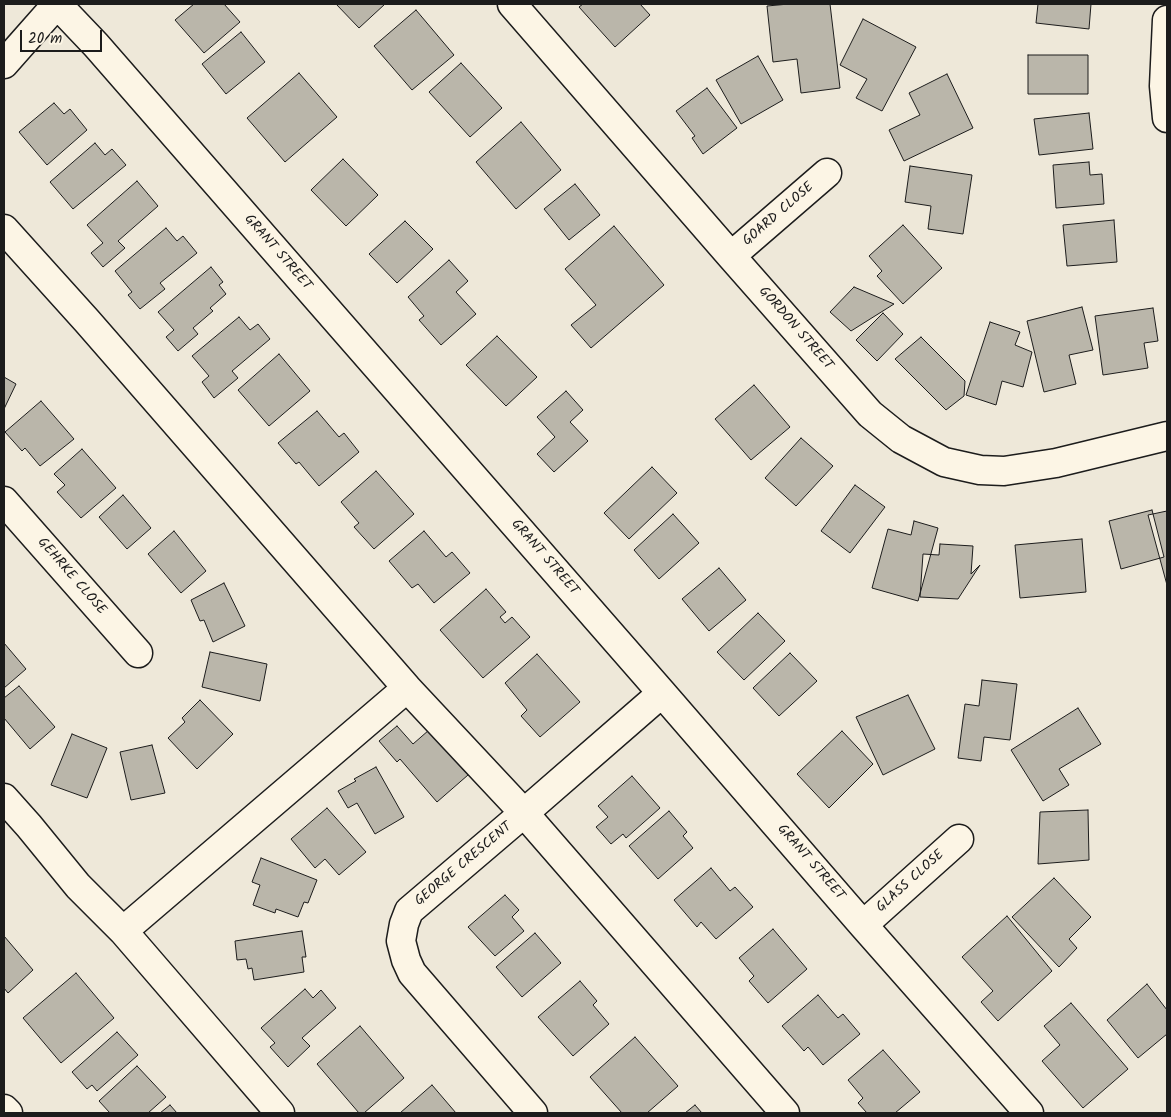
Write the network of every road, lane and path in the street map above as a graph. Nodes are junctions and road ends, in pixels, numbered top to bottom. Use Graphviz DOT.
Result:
graph roads {
  1 [pos="57,4"];
  2 [pos="512,4"];
  3 [pos="1167,20"];
  4 [pos="4,64"];
  5 [pos="1167,118"];
  6 [pos="827,173"];
  7 [pos="4,229"];
  8 [pos="731,256"];
  9 [pos="1167,436"];
  10 [pos="4,501"];
  11 [pos="138,654"];
  12 [pos="407,688"];
  13 [pos="662,693"];
  14 [pos="4,798"];
  15 [pos="524,813"];
  16 [pos="959,839"];
  17 [pos="863,925"];
  18 [pos="123,931"];
  19 [pos="4,1109"];
  20 [pos="8,1113"];
  21 [pos="280,1113"];
  22 [pos="533,1113"];
  23 [pos="785,1113"];
  24 [pos="1029,1113"];
  1 -- 4 [label="street"];
  1 -- 13 [label="street, GRANT STREET"];
  2 -- 8 [label="street, GORDON STREET"];
  3 -- 5 [label="street"];
  6 -- 8 [label="street, GOARD CLOSE"];
  7 -- 12 [label="street"];
  8 -- 9 [label="street, GORDON STREET"];
  10 -- 11 [label="street, GEHRKE CLOSE"];
  12 -- 15 [label="street"];
  12 -- 18 [label="street"];
  13 -- 15 [label="street, GEORGE CRESCENT"];
  13 -- 17 [label="street, GRANT STREET"];
  14 -- 18 [label="street"];
  15 -- 22 [label="street, GEORGE CRESCENT"];
  15 -- 23 [label="street"];
  16 -- 17 [label="street, GLASS CLOSE"];
  17 -- 24 [label="street, GRANT STREET"];
  18 -- 21 [label="street"];
  19 -- 20 [label="street"];
}
